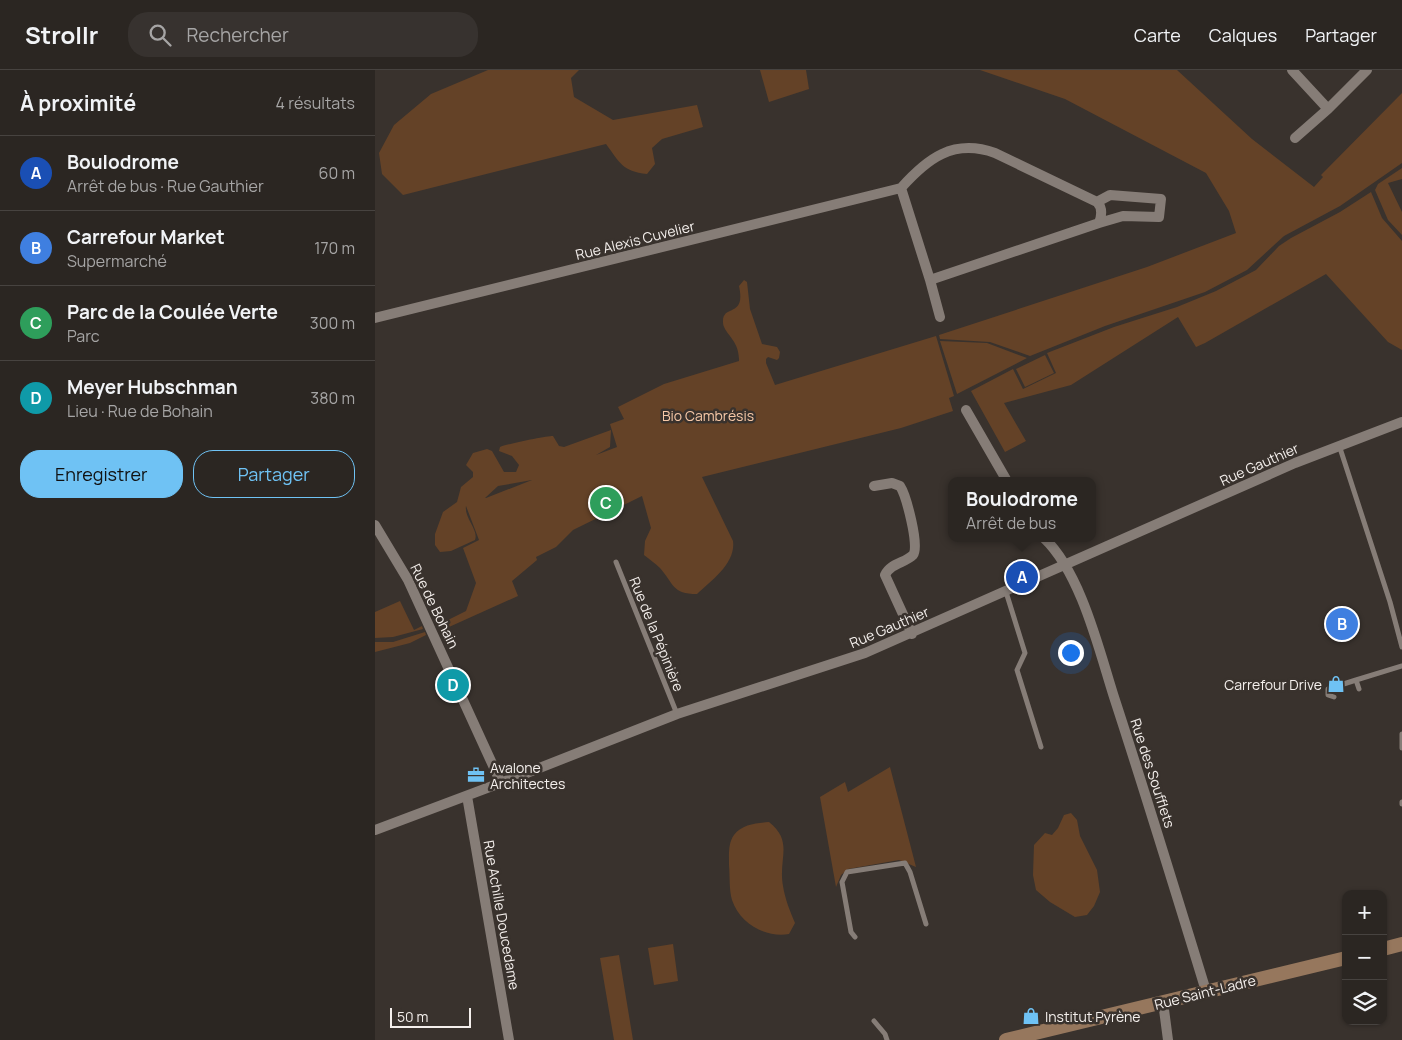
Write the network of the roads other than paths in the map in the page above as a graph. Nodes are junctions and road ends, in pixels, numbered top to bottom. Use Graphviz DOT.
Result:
graph roads {
  1 [pos="1292,70"];
  2 [pos="1367,70"];
  3 [pos="1328,109"];
  4 [pos="1295,138"];
  5 [pos="901,188"];
  6 [pos="1097,202"];
  7 [pos="1099,223"];
  8 [pos="930,280"];
  9 [pos="940,317"];
  10 [pos="375,318"];
  11 [pos="966,410"];
  12 [pos="1402,422"];
  13 [pos="1339,445"];
  14 [pos="1005,477"];
  15 [pos="874,486"];
  16 [pos="375,526"];
  17 [pos="1047,542"];
  18 [pos="616,562"];
  19 [pos="1064,566"];
  20 [pos="1006,592"];
  21 [pos="912,634"];
  22 [pos="1402,645"];
  23 [pos="1402,666"];
  24 [pos="1356,680"];
  25 [pos="1359,689"];
  26 [pos="1335,697"];
  27 [pos="677,714"];
  28 [pos="1402,734"];
  29 [pos="1041,748"];
  30 [pos="1402,748"];
  31 [pos="501,783"];
  32 [pos="467,796"];
  33 [pos="375,830"];
  34 [pos="925,924"];
  35 [pos="855,937"];
  36 [pos="1402,944"];
  37 [pos="1387,948"];
  38 [pos="1342,959"];
  39 [pos="1206,991"];
  40 [pos="1163,1002"];
  41 [pos="874,1021"];
  42 [pos="509,1040"];
  43 [pos="887,1040"];
  44 [pos="1006,1040"];
  45 [pos="1169,1040"];
  1 -- 3 [label="street"];
  2 -- 3 [label="street"];
  3 -- 4 [label="street"];
  5 -- 6 [label="street"];
  5 -- 8 [label="street"];
  5 -- 10 [label="street, Rue Alexis Cuvelier"];
  6 -- 7 [label="street"];
  6 -- 7 [label="street"];
  7 -- 8 [label="street"];
  8 -- 9 [label="street"];
  11 -- 14 [label="street"];
  12 -- 13 [label="street, Rue Gauthier"];
  13 -- 19 [label="street, Rue Gauthier"];
  13 -- 22 [label="lane"];
  15 -- 21 [label="street"];
  16 -- 31 [label="street, Rue de Bohain"];
  17 -- 19 [label="street, Rue des Soufflets"];
  18 -- 27 [label="lane, Rue de la Pépinière"];
  19 -- 20 [label="street, Rue Gauthier"];
  19 -- 39 [label="street, Rue des Soufflets"];
  20 -- 21 [label="street, Rue Gauthier"];
  20 -- 29 [label="lane"];
  21 -- 27 [label="street, Rue Gauthier"];
  23 -- 24 [label="lane"];
  24 -- 25 [label="lane"];
  24 -- 26 [label="lane"];
  27 -- 31 [label="street, Rue Gauthier"];
  28 -- 30 [label="lane"];
  31 -- 32 [label="street, Rue Gauthier"];
  32 -- 33 [label="street, Rue Gauthier"];
  32 -- 42 [label="street, Rue Achille Doucedame"];
  34 -- 35 [label="lane"];
  36 -- 37 [label="street"];
  38 -- 39 [label="street, Rue Saint-Ladre"];
  39 -- 40 [label="street, Rue Saint-Ladre"];
  40 -- 44 [label="street, Rue Saint-Ladre"];
  40 -- 45 [label="street"];
  41 -- 43 [label="lane"];
}
